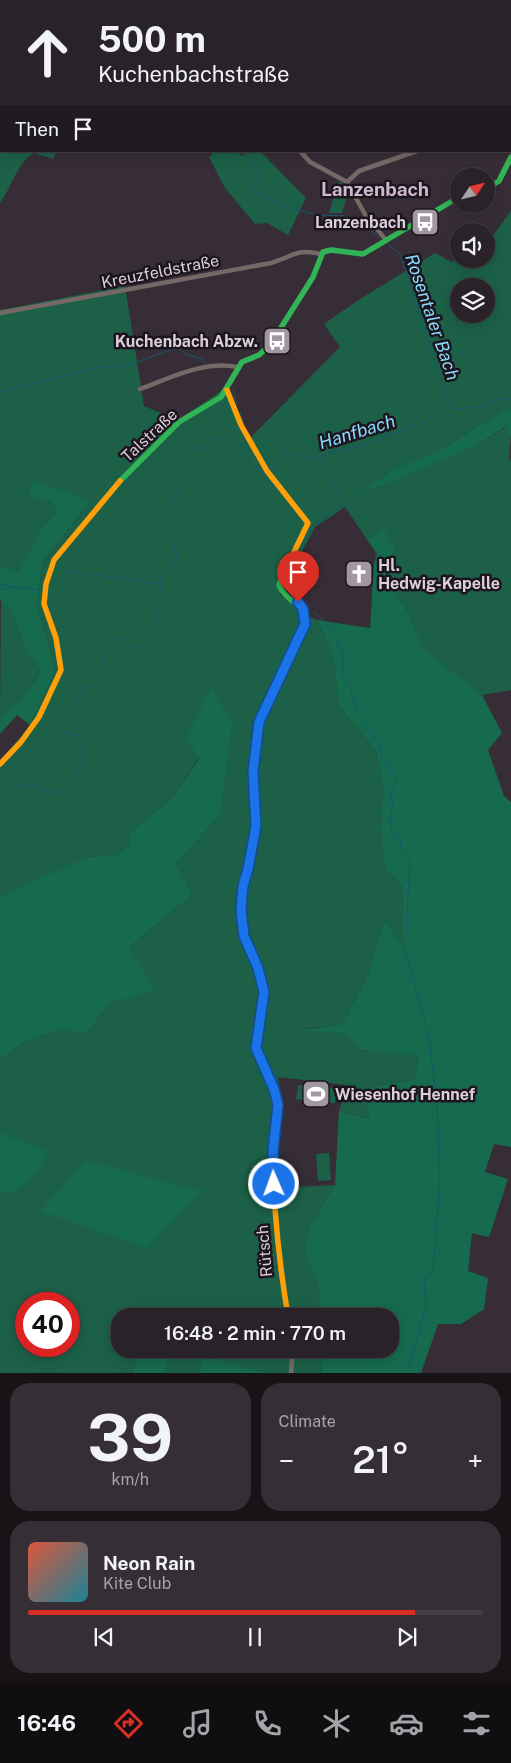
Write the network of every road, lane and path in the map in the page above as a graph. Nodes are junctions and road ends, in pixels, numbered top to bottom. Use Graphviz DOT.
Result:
graph roads {
  1 [pos="301,152"];
  2 [pos="414,152"];
  3 [pos="511,156"];
  4 [pos="347,182"];
  5 [pos="495,183"];
  6 [pos="450,202"];
  7 [pos="386,240"];
  8 [pos="321,254"];
  9 [pos="0,313"];
  10 [pos="237,367"];
  11 [pos="140,390"];
  12 [pos="227,390"];
  13 [pos="0,764"];
  14 [pos="286,1308"];
  15 [pos="292,1358"];
  16 [pos="291,1373"];
  1 -- 4 [label="street"];
  2 -- 4 [label="street"];
  3 -- 5 [label="street"];
  4 -- 7 [label="street"];
  6 -- 7 [label="street"];
  7 -- 8 [label="street"];
  8 -- 9 [label="street, Kreuzfeldstraße"];
  8 -- 10 [label="street"];
  10 -- 11 [label="street"];
  10 -- 12 [label="street, Talstraße"];
  12 -- 13 [label="street, Talstraße"];
  12 -- 14 [label="street, Rütsch"];
  15 -- 16 [label="street"];
}
